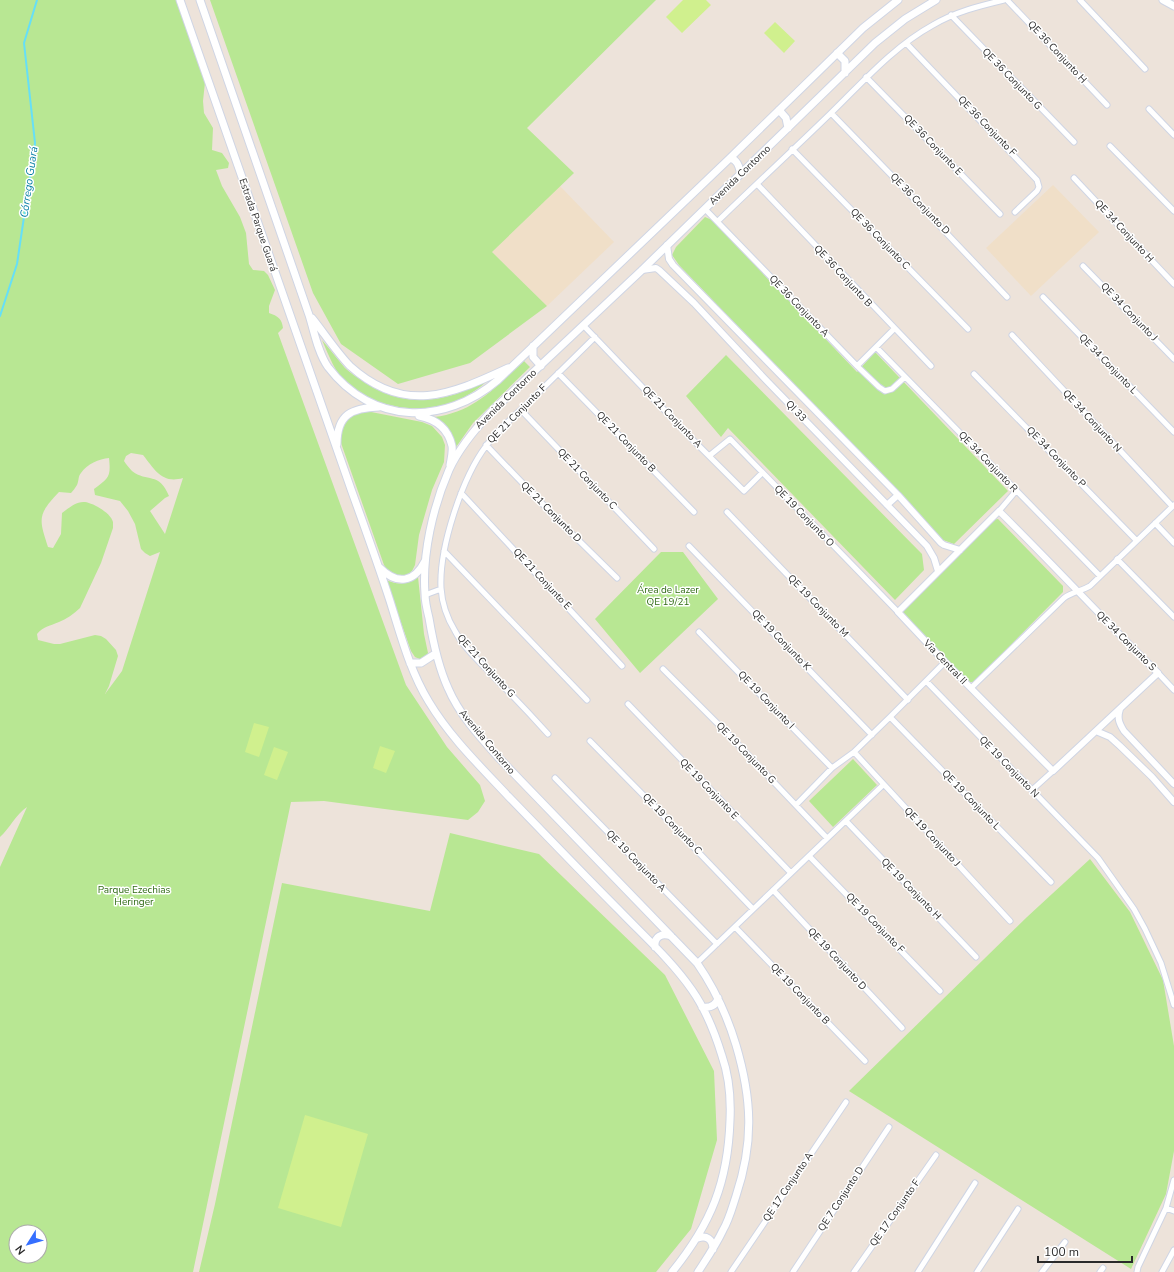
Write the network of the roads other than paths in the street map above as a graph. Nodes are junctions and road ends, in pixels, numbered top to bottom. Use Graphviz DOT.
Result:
graph roads {
  1 [pos="180,0"];
  2 [pos="200,0"];
  3 [pos="898,0"];
  4 [pos="936,0"];
  5 [pos="1004,0"];
  6 [pos="1007,0"];
  7 [pos="1080,0"];
  8 [pos="1163,0"];
  9 [pos="1174,6"];
  10 [pos="951,15"];
  11 [pos="906,43"];
  12 [pos="837,54"];
  13 [pos="1145,69"];
  14 [pos="845,73"];
  15 [pos="866,77"];
  16 [pos="1107,105"];
  17 [pos="1150,109"];
  18 [pos="779,110"];
  19 [pos="831,113"];
  20 [pos="788,128"];
  21 [pos="1174,135"];
  22 [pos="1074,142"];
  23 [pos="1110,146"];
  24 [pos="792,149"];
  25 [pos="730,158"];
  26 [pos="741,174"];
  27 [pos="1074,178"];
  28 [pos="757,184"];
  29 [pos="705,208"];
  30 [pos="1174,211"];
  31 [pos="1015,212"];
  32 [pos="1000,214"];
  33 [pos="718,221"];
  34 [pos="667,245"];
  35 [pos="1083,266"];
  36 [pos="642,270"];
  37 [pos="1174,284"];
  38 [pos="702,295"];
  39 [pos="1007,297"];
  40 [pos="1042,297"];
  41 [pos="694,303"];
  42 [pos="309,315"];
  43 [pos="583,325"];
  44 [pos="894,329"];
  45 [pos="968,329"];
  46 [pos="1012,335"];
  47 [pos="596,337"];
  48 [pos="533,346"];
  49 [pos="876,347"];
  50 [pos="1174,359"];
  51 [pos="512,366"];
  52 [pos="541,366"];
  53 [pos="857,366"];
  54 [pos="931,366"];
  55 [pos="558,373"];
  56 [pos="974,374"];
  57 [pos="905,377"];
  58 [pos="381,407"];
  59 [pos="521,410"];
  60 [pos="408,414"];
  61 [pos="1174,432"];
  62 [pos="486,445"];
  63 [pos="337,449"];
  64 [pos="709,456"];
  65 [pos="450,469"];
  66 [pos="762,473"];
  67 [pos="1016,491"];
  68 [pos="461,493"];
  69 [pos="898,495"];
  70 [pos="887,505"];
  71 [pos="1173,505"];
  72 [pos="999,511"];
  73 [pos="694,512"];
  74 [pos="727,512"];
  75 [pos="1155,523"];
  76 [pos="1136,540"];
  77 [pos="1174,543"];
  78 [pos="690,546"];
  79 [pos="654,549"];
  80 [pos="960,550"];
  81 [pos="444,551"];
  82 [pos="1117,559"];
  83 [pos="426,560"];
  84 [pos="378,566"];
  85 [pos="938,571"];
  86 [pos="1100,576"];
  87 [pos="617,578"];
  88 [pos="441,589"];
  89 [pos="1078,592"];
  90 [pos="425,595"];
  91 [pos="898,612"];
  92 [pos="1174,617"];
  93 [pos="699,632"];
  94 [pos="435,654"];
  95 [pos="945,662"];
  96 [pos="410,664"];
  97 [pos="622,666"];
  98 [pos="663,670"];
  99 [pos="1158,673"];
  100 [pos="926,681"];
  101 [pos="971,688"];
  102 [pos="1174,690"];
  103 [pos="587,700"];
  104 [pos="908,700"];
  105 [pos="628,704"];
  106 [pos="1120,709"];
  107 [pos="890,718"];
  108 [pos="1096,731"];
  109 [pos="548,734"];
  110 [pos="872,735"];
  111 [pos="590,741"];
  112 [pos="854,752"];
  113 [pos="832,768"];
  114 [pos="1053,771"];
  115 [pos="555,778"];
  116 [pos="1174,784"];
  117 [pos="884,785"];
  118 [pos="1032,790"];
  119 [pos="1174,802"];
  120 [pos="796,804"];
  121 [pos="846,821"];
  122 [pos="827,838"];
  123 [pos="809,856"];
  124 [pos="791,873"];
  125 [pos="1051,882"];
  126 [pos="773,890"];
  127 [pos="754,908"];
  128 [pos="1010,921"];
  129 [pos="735,927"];
  130 [pos="671,936"];
  131 [pos="717,944"];
  132 [pos="655,947"];
  133 [pos="976,956"];
  134 [pos="697,963"];
  135 [pos="940,991"];
  136 [pos="718,998"];
  137 [pos="1174,1005"];
  138 [pos="702,1006"];
  139 [pos="902,1028"];
  140 [pos="865,1061"];
  141 [pos="846,1102"];
  142 [pos="889,1127"];
  143 [pos="936,1155"];
  144 [pos="1174,1180"];
  145 [pos="975,1183"];
  146 [pos="1166,1208"];
  147 [pos="1018,1209"];
  148 [pos="1174,1211"];
  149 [pos="698,1238"];
  150 [pos="1065,1242"];
  151 [pos="713,1249"];
  152 [pos="1174,1250"];
  153 [pos="672,1272"];
  154 [pos="698,1272"];
  155 [pos="731,1272"];
  156 [pos="794,1272"];
  157 [pos="854,1272"];
  158 [pos="918,1272"];
  159 [pos="977,1272"];
  160 [pos="1042,1272"];
  161 [pos="1137,1272"];
  162 [pos="1162,1272"];
  1 -- 63 [label="main road, Estrada Parque Guará"];
  2 -- 42 [label="main road, Estrada Parque Guará"];
  3 -- 12 [label="main road, Avenida Contorno"];
  4 -- 14 [label="main road, Avenida Contorno"];
  5 -- 10 [label="street"];
  6 -- 16 [label="street, QE 36 Conjunto H"];
  7 -- 13 [label="street"];
  8 -- 9 [label="main road"];
  10 -- 11 [label="street"];
  10 -- 22 [label="street, QE 36 Conjunto G"];
  11 -- 15 [label="street"];
  11 -- 31 [label="street, QE 36 Conjunto F"];
  12 -- 14 [label="main road"];
  12 -- 18 [label="main road, Avenida Contorno"];
  14 -- 20 [label="main road, Avenida Contorno"];
  15 -- 19 [label="street"];
  15 -- 32 [label="street, QE 36 Conjunto E"];
  17 -- 21 [label="street"];
  18 -- 20 [label="main road"];
  18 -- 25 [label="main road, Avenida Contorno"];
  19 -- 24 [label="street"];
  19 -- 39 [label="street, QE 36 Conjunto D"];
  20 -- 26 [label="main road, Avenida Contorno"];
  23 -- 30 [label="street"];
  24 -- 28 [label="street"];
  24 -- 45 [label="street, QE 36 Conjunto C"];
  25 -- 26 [label="main road"];
  25 -- 48 [label="main road, Avenida Contorno"];
  26 -- 29 [label="main road, Avenida Contorno"];
  27 -- 37 [label="street, QE 34 Conjunto H"];
  28 -- 33 [label="street"];
  28 -- 44 [label="street, QE 36 Conjunto B"];
  29 -- 33 [label="street, QE 36 Conjunto A"];
  29 -- 34 [label="main road, Avenida Contorno"];
  33 -- 53 [label="street, QE 36 Conjunto A"];
  34 -- 36 [label="main road, Avenida Contorno"];
  34 -- 38 [label="street, QI 33"];
  35 -- 50 [label="street, QE 34 Conjunto J"];
  36 -- 41 [label="street, QI 33"];
  36 -- 43 [label="main road, Avenida Contorno"];
  38 -- 41 [label="street"];
  38 -- 69 [label="street, QI 33"];
  40 -- 61 [label="street, QE 34 Conjunto L"];
  41 -- 70 [label="street, QI 33"];
  42 -- 51 [label="main road"];
  42 -- 58 [label="main road, Estrada Parque Guará"];
  43 -- 47 [label="street, QE 21 Conjunto A"];
  43 -- 52 [label="main road, Avenida Contorno"];
  44 -- 49 [label="street"];
  44 -- 54 [label="street, QE 36 Conjunto B"];
  46 -- 71 [label="street, QE 34 Conjunto N"];
  47 -- 55 [label="street, QE 21 Conjunto F"];
  47 -- 64 [label="street, QE 21 Conjunto A"];
  48 -- 51 [label="main road, Avenida Contorno"];
  48 -- 52 [label="main road"];
  49 -- 53 [label="street"];
  49 -- 57 [label="street, QE 34 Conjunto R"];
  51 -- 60 [label="main road, Avenida Contorno"];
  52 -- 65 [label="main road, Avenida Contorno"];
  53 -- 57 [label="street, QE 36 Conjunto A"];
  55 -- 59 [label="street, QE 21 Conjunto F"];
  55 -- 73 [label="street, QE 21 Conjunto B"];
  56 -- 76 [label="street, QE 34 Conjunto P"];
  57 -- 67 [label="street, QE 34 Conjunto R"];
  58 -- 60 [label="main road, Avenida Contorno"];
  58 -- 63 [label="main road"];
  59 -- 62 [label="street, QE 21 Conjunto F"];
  59 -- 79 [label="street, QE 21 Conjunto C"];
  60 -- 65 [label="main road"];
  62 -- 68 [label="street, QE 21 Conjunto F"];
  62 -- 87 [label="street, QE 21 Conjunto D"];
  63 -- 84 [label="main road, Avenida Contorno"];
  64 -- 66 [label="street, QE 19 Conjunto O"];
  64 -- 66 [label="street, QE 21 Conjunto A"];
  65 -- 83 [label="main road, Avenida Contorno"];
  66 -- 91 [label="street, QE 19 Conjunto O"];
  67 -- 72 [label="street"];
  67 -- 86 [label="street, QE 34 Conjunto R"];
  68 -- 81 [label="street, QE 21 Conjunto F"];
  68 -- 97 [label="street, QE 21 Conjunto E"];
  69 -- 70 [label="street"];
  69 -- 80 [label="street, QI 33"];
  70 -- 85 [label="street, QI 33"];
  71 -- 75 [label="street"];
  72 -- 80 [label="street"];
  72 -- 89 [label="street"];
  74 -- 104 [label="street, QE 19 Conjunto M"];
  75 -- 76 [label="street"];
  75 -- 77 [label="street"];
  76 -- 82 [label="street"];
  78 -- 110 [label="street, QE 19 Conjunto K"];
  80 -- 85 [label="street"];
  81 -- 88 [label="street, QE 21 Conjunto F"];
  81 -- 103 [label="street"];
  82 -- 86 [label="street"];
  82 -- 92 [label="street"];
  83 -- 84 [label="main road"];
  83 -- 90 [label="main road, Avenida Contorno"];
  84 -- 96 [label="main road, Avenida Contorno"];
  85 -- 91 [label="street"];
  86 -- 89 [label="street"];
  88 -- 90 [label="street"];
  88 -- 109 [label="street, QE 21 Conjunto G"];
  89 -- 99 [label="street, QE 34 Conjunto S"];
  89 -- 101 [label="street"];
  90 -- 94 [label="main road, Avenida Contorno"];
  91 -- 95 [label="street, Via Central II"];
  93 -- 113 [label="street, QE 19 Conjunto I"];
  94 -- 96 [label="main road"];
  94 -- 130 [label="main road, Avenida Contorno"];
  95 -- 100 [label="street"];
  95 -- 101 [label="street, Via Central II"];
  96 -- 132 [label="main road, Avenida Contorno"];
  98 -- 120 [label="street, QE 19 Conjunto G"];
  99 -- 102 [label="street, QE 34 Conjunto S"];
  99 -- 106 [label="street"];
  100 -- 104 [label="street"];
  100 -- 118 [label="street, QE 19 Conjunto N"];
  101 -- 114 [label="street, Via Central II"];
  104 -- 107 [label="street"];
  105 -- 124 [label="street, QE 19 Conjunto E"];
  106 -- 108 [label="street"];
  106 -- 116 [label="street"];
  107 -- 110 [label="street"];
  107 -- 125 [label="street, QE 19 Conjunto L"];
  108 -- 114 [label="street"];
  108 -- 119 [label="street"];
  110 -- 112 [label="street"];
  111 -- 127 [label="street, QE 19 Conjunto C"];
  112 -- 113 [label="street"];
  112 -- 117 [label="street, QE 19 Conjunto J"];
  113 -- 120 [label="street"];
  114 -- 118 [label="street"];
  115 -- 131 [label="street, QE 19 Conjunto A"];
  117 -- 121 [label="street"];
  117 -- 128 [label="street, QE 19 Conjunto J"];
  118 -- 137 [label="street, QE 19 Conjunto N"];
  120 -- 122 [label="street, QE 19 Conjunto G"];
  121 -- 122 [label="street"];
  121 -- 133 [label="street, QE 19 Conjunto H"];
  122 -- 123 [label="street"];
  123 -- 124 [label="street"];
  123 -- 135 [label="street, QE 19 Conjunto F"];
  124 -- 126 [label="street"];
  126 -- 127 [label="street"];
  126 -- 139 [label="street, QE 19 Conjunto D"];
  127 -- 129 [label="street"];
  129 -- 131 [label="street"];
  129 -- 140 [label="street, QE 19 Conjunto B"];
  130 -- 132 [label="main road"];
  130 -- 134 [label="main road, Avenida Contorno"];
  131 -- 134 [label="street"];
  132 -- 138 [label="main road, Avenida Contorno"];
  134 -- 136 [label="main road, Avenida Contorno"];
  136 -- 138 [label="main road"];
  136 -- 151 [label="main road, Avenida Contorno"];
  138 -- 149 [label="main road, Avenida Contorno"];
  141 -- 155 [label="street, QE 17 Conjunto A"];
  142 -- 156 [label="street, QE 7 Conjunto D"];
  143 -- 157 [label="street, QE 17 Conjunto F"];
  144 -- 146 [label="street"];
  145 -- 158 [label="street"];
  146 -- 148 [label="street"];
  146 -- 161 [label="street"];
  147 -- 159 [label="street"];
  149 -- 151 [label="main road"];
  149 -- 153 [label="main road, Avenida Contorno"];
  150 -- 160 [label="street"];
  151 -- 154 [label="main road, Avenida Contorno"];
  152 -- 162 [label="street"];
}
